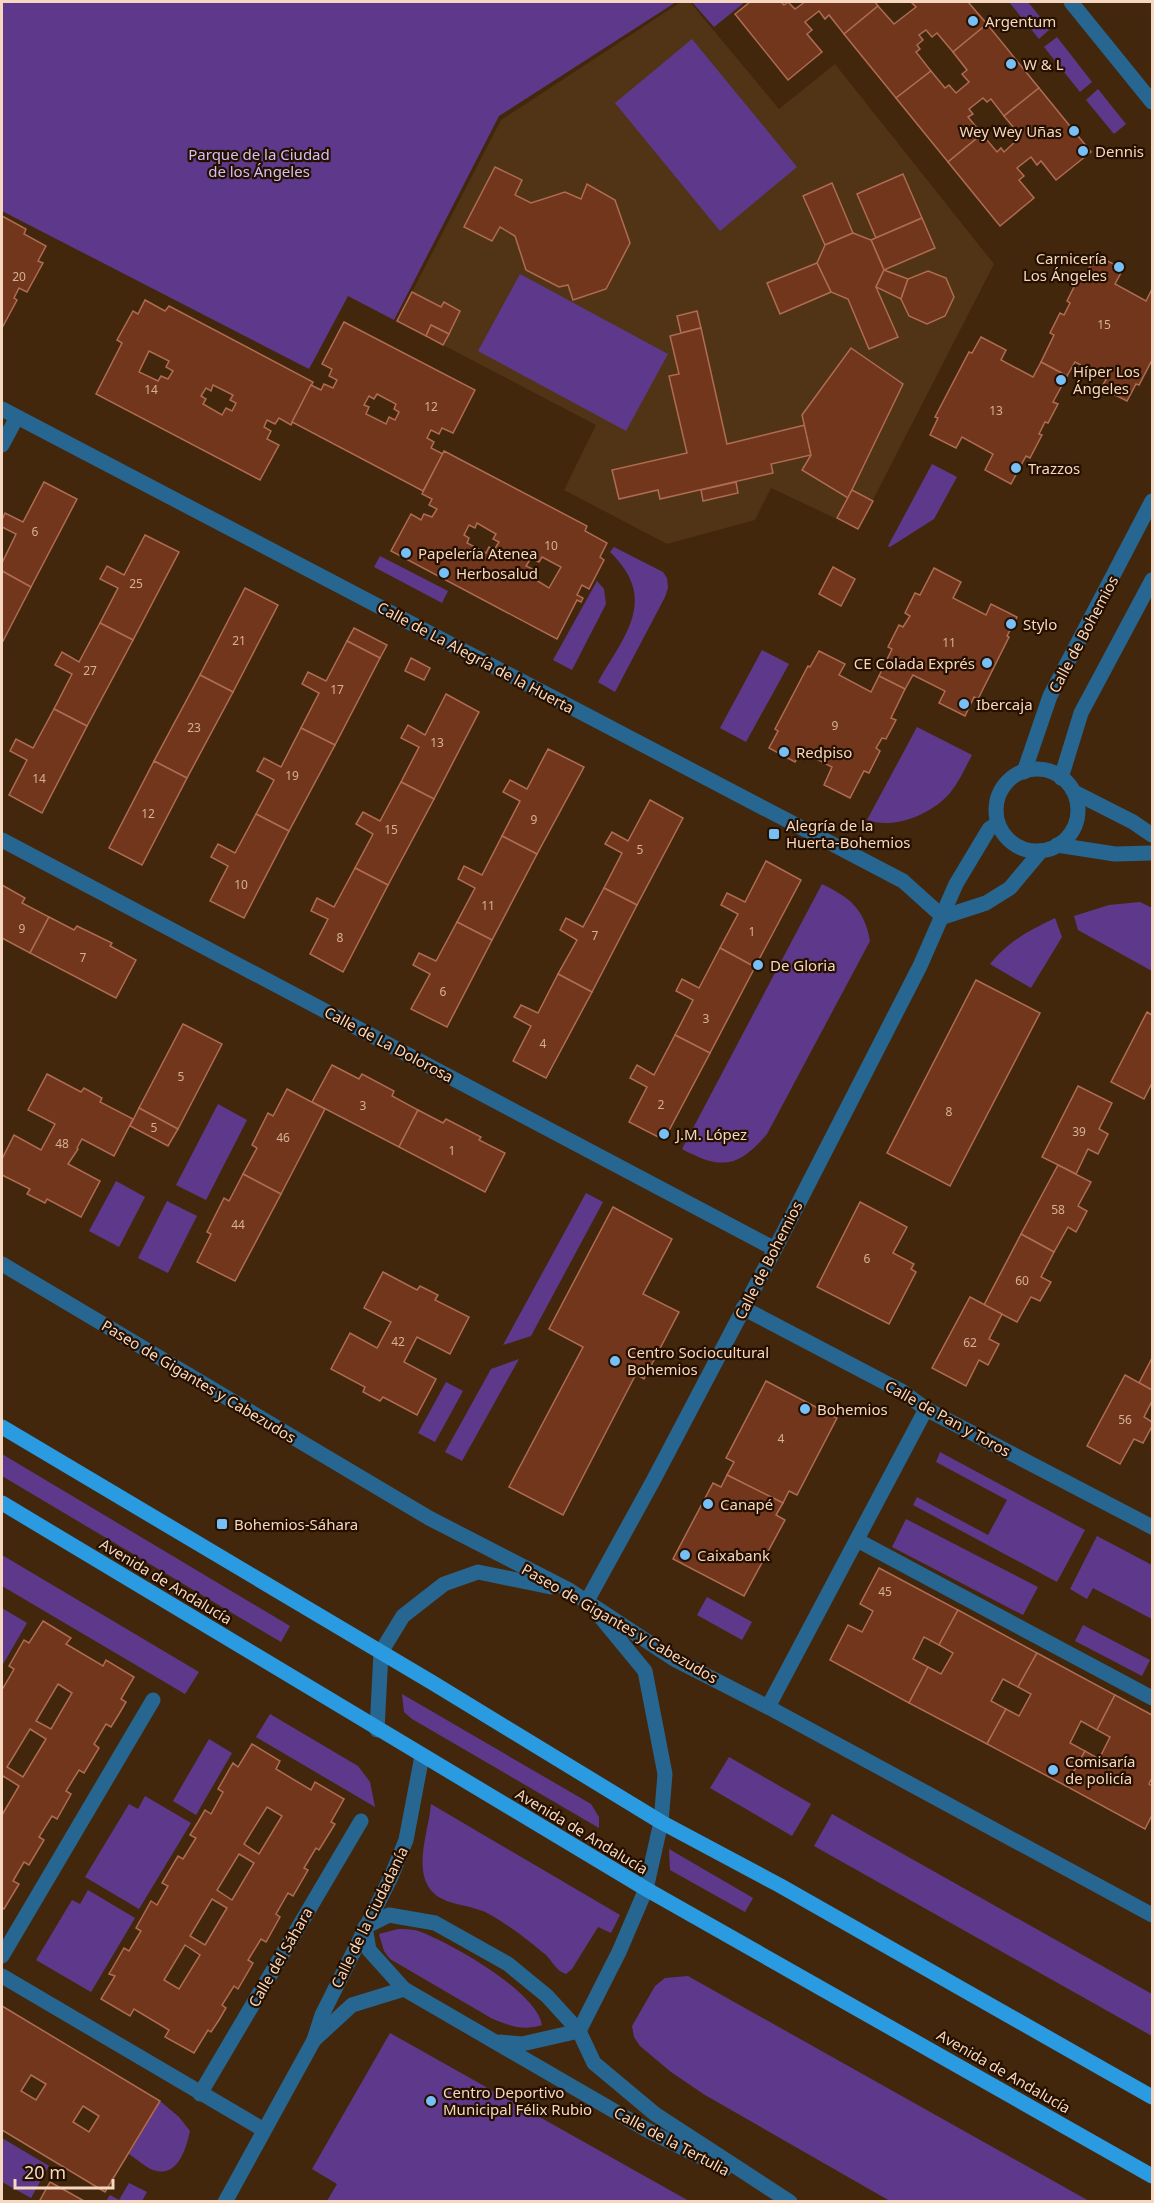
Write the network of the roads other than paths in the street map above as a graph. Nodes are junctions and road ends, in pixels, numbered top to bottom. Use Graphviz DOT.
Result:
graph roads {
  1 [pos="1071,2"];
  2 [pos="1152,102"];
  3 [pos="2,409"];
  4 [pos="17,417"];
  5 [pos="2,445"];
  6 [pos="1152,501"];
  7 [pos="1152,580"];
  8 [pos="1024,771"];
  9 [pos="1061,778"];
  10 [pos="1074,792"];
  11 [pos="998,823"];
  12 [pos="1152,835"];
  13 [pos="2,840"];
  14 [pos="1057,845"];
  15 [pos="1041,851"];
  16 [pos="1152,853"];
  17 [pos="943,917"];
  18 [pos="775,1249"];
  19 [pos="2,1264"];
  20 [pos="743,1308"];
  21 [pos="926,1409"];
  22 [pos="2,1427"];
  23 [pos="2,1503"];
  24 [pos="1152,1527"];
  25 [pos="857,1540"];
  26 [pos="569,1590"];
  27 [pos="586,1600"];
  28 [pos="381,1652"];
  29 [pos="1152,1698"];
  30 [pos="153,1700"];
  31 [pos="768,1707"];
  32 [pos="377,1730"];
  33 [pos="422,1756"];
  34 [pos="361,1821"];
  35 [pos="661,1822"];
  36 [pos="646,1889"];
  37 [pos="1152,1915"];
  38 [pos="365,1927"];
  39 [pos="2,1956"];
  40 [pos="2,1976"];
  41 [pos="404,1989"];
  42 [pos="579,2031"];
  43 [pos="314,2040"];
  44 [pos="495,2042"];
  45 [pos="200,2094"];
  46 [pos="1152,2097"];
  47 [pos="264,2130"];
  48 [pos="1152,2176"];
  49 [pos="225,2202"];
  50 [pos="789,2202"];
  1 -- 2 [label="street"];
  3 -- 4 [label="street, Calle de La Alegría de la Huerta"];
  4 -- 5 [label="street"];
  4 -- 17 [label="street, Calle de La Alegría de la Huerta"];
  6 -- 8 [label="street, Calle de Bohemios"];
  7 -- 9 [label="street"];
  8 -- 9 [label="street"];
  8 -- 11 [label="street"];
  9 -- 10 [label="street"];
  10 -- 12 [label="street"];
  10 -- 14 [label="street"];
  11 -- 15 [label="street"];
  11 -- 17 [label="street, Calle de Bohemios"];
  13 -- 18 [label="street, Calle de La Dolorosa"];
  14 -- 15 [label="street"];
  14 -- 16 [label="street"];
  15 -- 17 [label="street"];
  17 -- 18 [label="street, Calle de Bohemios"];
  18 -- 20 [label="street, Calle de Bohemios"];
  19 -- 26 [label="street, Paseo de Gigantes y Cabezudos"];
  20 -- 21 [label="street, Calle de Pan y Toros"];
  20 -- 27 [label="street, Calle de Bohemios"];
  21 -- 24 [label="street, Calle de Pan y Toros"];
  21 -- 25 [label="street"];
  22 -- 28 [label="main road"];
  23 -- 32 [label="main road, Avenida de Andalucía"];
  25 -- 29 [label="street"];
  25 -- 31 [label="street"];
  26 -- 27 [label="street, Paseo de Gigantes y Cabezudos"];
  26 -- 28 [label="street"];
  27 -- 31 [label="street, Paseo de Gigantes y Cabezudos"];
  27 -- 35 [label="street"];
  28 -- 32 [label="street"];
  28 -- 35 [label="main road"];
  30 -- 39 [label="street"];
  31 -- 37 [label="street, Paseo de Gigantes y Cabezudos"];
  32 -- 33 [label="main road, Avenida de Andalucía"];
  33 -- 36 [label="main road, Avenida de Andalucía"];
  33 -- 38 [label="street, Calle de la Ciudadanía"];
  34 -- 45 [label="street, Calle del Sáhara"];
  35 -- 36 [label="street"];
  35 -- 46 [label="main road"];
  36 -- 42 [label="street"];
  36 -- 48 [label="main road, Avenida de Andalucía"];
  38 -- 41 [label="street, Calle de la Tertulia"];
  38 -- 42 [label="street, Calle de la Tertulia"];
  38 -- 43 [label="street, Calle de la Ciudadanía"];
  40 -- 45 [label="street"];
  41 -- 43 [label="street, Calle de la Ciudadanía"];
  41 -- 44 [label="street, Calle de la Tertulia"];
  42 -- 44 [label="street, Calle de la Tertulia"];
  42 -- 50 [label="street, Calle de la Tertulia"];
  43 -- 47 [label="street, Calle de la Ciudadanía"];
  44 -- 50 [label="street, Calle de la Tertulia"];
  45 -- 47 [label="street"];
  47 -- 49 [label="street, Calle de la Ciudadanía"];
}
